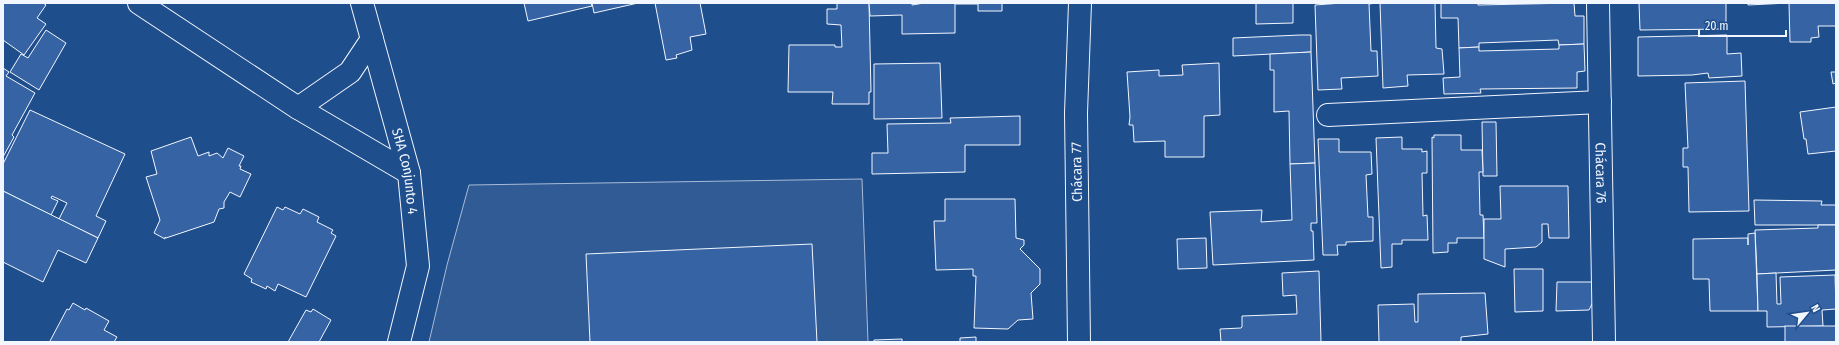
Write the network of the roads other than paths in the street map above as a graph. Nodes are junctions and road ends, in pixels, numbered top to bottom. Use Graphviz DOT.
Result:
graph roads {
  1 [pos="139,3"];
  2 [pos="362,3"];
  3 [pos="1080,3"];
  4 [pos="1598,3"];
  5 [pos="372,39"];
  6 [pos="1600,102"];
  7 [pos="298,108"];
  8 [pos="1328,115"];
  9 [pos="409,173"];
  10 [pos="399,342"];
  11 [pos="1079,342"];
  12 [pos="1604,342"];
  1 -- 7 [label="street"];
  2 -- 5 [label="street, SHA Conjunto 4"];
  3 -- 11 [label="street, Chácara 77"];
  4 -- 6 [label="street, Chácara 76"];
  5 -- 7 [label="street"];
  5 -- 9 [label="street, SHA Conjunto 4"];
  6 -- 8 [label="street"];
  6 -- 12 [label="street, Chácara 76"];
  7 -- 9 [label="street"];
  9 -- 10 [label="street, SHA Conjunto 4"];
}
